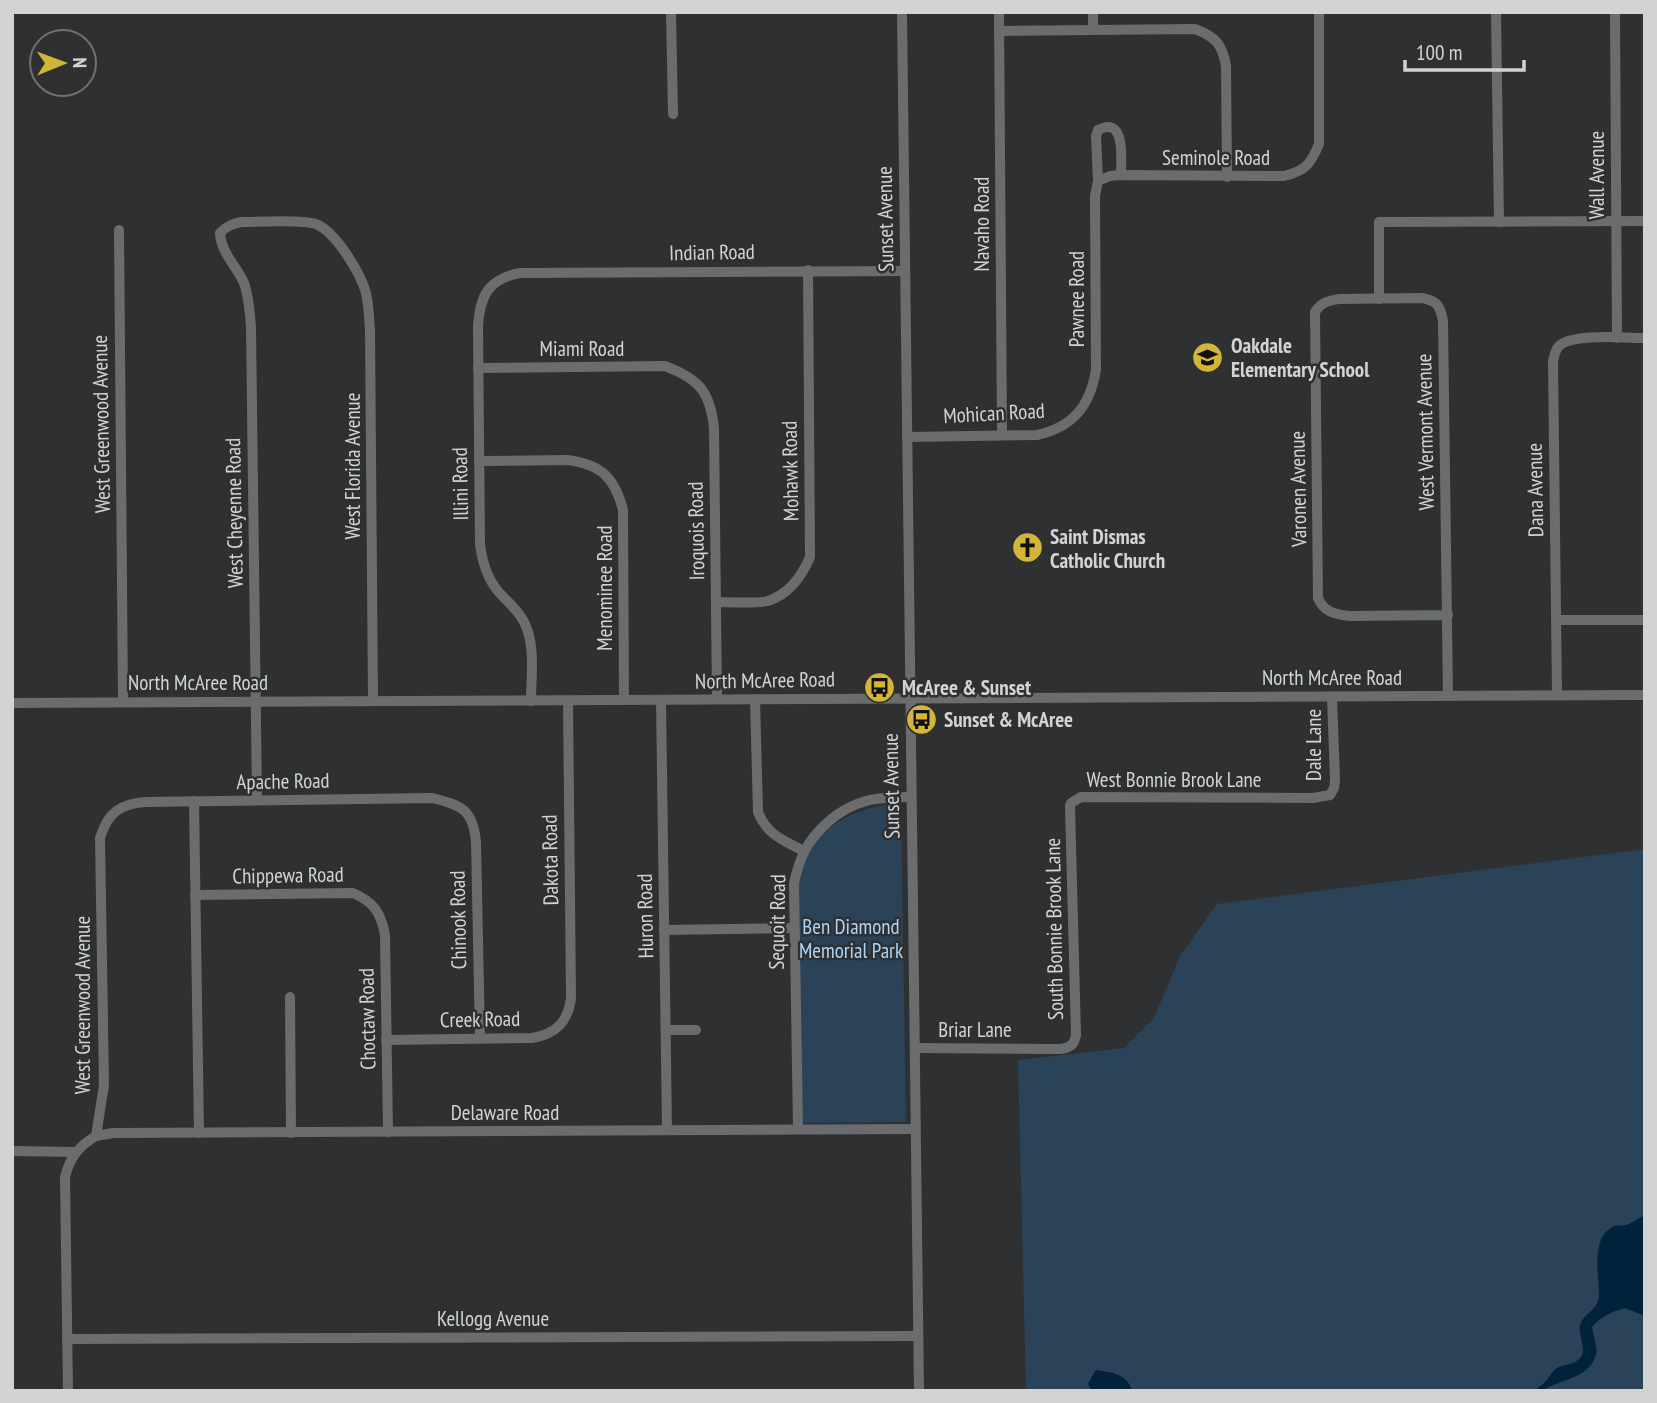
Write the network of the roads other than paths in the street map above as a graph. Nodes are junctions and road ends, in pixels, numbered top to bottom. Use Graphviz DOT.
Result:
graph roads {
  1 [pos="671,12"];
  2 [pos="902,12"];
  3 [pos="999,12"];
  4 [pos="1093,12"];
  5 [pos="1319,12"];
  6 [pos="1496,12"];
  7 [pos="1615,12"];
  8 [pos="1093,30"];
  9 [pos="999,31"];
  10 [pos="673,114"];
  11 [pos="1121,176"];
  12 [pos="1227,177"];
  13 [pos="1098,181"];
  14 [pos="1645,221"];
  15 [pos="1499,222"];
  16 [pos="1616,222"];
  17 [pos="119,230"];
  18 [pos="336,240"];
  19 [pos="808,271"];
  20 [pos="905,271"];
  21 [pos="520,273"];
  22 [pos="1379,299"];
  23 [pos="1617,338"];
  24 [pos="1645,338"];
  25 [pos="478,368"];
  26 [pos="685,374"];
  27 [pos="1079,413"];
  28 [pos="1002,435"];
  29 [pos="907,437"];
  30 [pos="479,461"];
  31 [pos="716,602"];
  32 [pos="1448,615"];
  33 [pos="1556,620"];
  34 [pos="1645,620"];
  35 [pos="1557,695"];
  36 [pos="1645,695"];
  37 [pos="1332,696"];
  38 [pos="1448,696"];
  39 [pos="910,698"];
  40 [pos="717,699"];
  41 [pos="755,699"];
  42 [pos="624,700"];
  43 [pos="661,700"];
  44 [pos="255,701"];
  45 [pos="373,701"];
  46 [pos="531,701"];
  47 [pos="568,701"];
  48 [pos="123,702"];
  49 [pos="12,703"];
  50 [pos="911,797"];
  51 [pos="1291,798"];
  52 [pos="257,800"];
  53 [pos="194,801"];
  54 [pos="461,806"];
  55 [pos="1070,815"];
  56 [pos="109,818"];
  57 [pos="804,851"];
  58 [pos="195,895"];
  59 [pos="375,908"];
  60 [pos="794,928"];
  61 [pos="664,930"];
  62 [pos="290,997"];
  63 [pos="567,1017"];
  64 [pos="666,1030"];
  65 [pos="696,1030"];
  66 [pos="480,1038"];
  67 [pos="386,1040"];
  68 [pos="1074,1041"];
  69 [pos="915,1048"];
  70 [pos="798,1129"];
  71 [pos="915,1129"];
  72 [pos="667,1130"];
  73 [pos="291,1132"];
  74 [pos="388,1132"];
  75 [pos="199,1133"];
  76 [pos="96,1136"];
  77 [pos="12,1151"];
  78 [pos="76,1152"];
  79 [pos="918,1336"];
  80 [pos="67,1339"];
  81 [pos="68,1391"];
  82 [pos="919,1391"];
  1 -- 10 [label="street"];
  2 -- 20 [label="street, Sunset Avenue"];
  3 -- 9 [label="street, Navaho Road"];
  4 -- 8 [label="street"];
  5 -- 12 [label="street, Seminole Road"];
  6 -- 15 [label="street"];
  7 -- 16 [label="street, Wall Avenue"];
  8 -- 9 [label="street"];
  8 -- 12 [label="street"];
  9 -- 28 [label="street, Navaho Road"];
  11 -- 12 [label="street, Seminole Road"];
  11 -- 13 [label="street, Seminole Road"];
  11 -- 13 [label="street, Pawnee Road"];
  13 -- 27 [label="street, Pawnee Road"];
  14 -- 16 [label="street"];
  15 -- 16 [label="street"];
  15 -- 22 [label="street"];
  16 -- 23 [label="street, Wall Avenue"];
  17 -- 48 [label="street, West Greenwood Avenue"];
  18 -- 44 [label="street, West Cheyenne Road"];
  18 -- 45 [label="street, West Florida Avenue"];
  19 -- 20 [label="street, Indian Road"];
  19 -- 21 [label="street, Indian Road"];
  19 -- 31 [label="street, Mohawk Road"];
  20 -- 29 [label="street, Sunset Avenue"];
  21 -- 25 [label="street, Illini Road"];
  22 -- 32 [label="street, West Vermont Avenue"];
  22 -- 32 [label="street, Varonen Avenue"];
  23 -- 24 [label="street"];
  23 -- 33 [label="street, Dana Avenue"];
  25 -- 26 [label="street, Miami Road"];
  25 -- 30 [label="street, Illini Road"];
  26 -- 31 [label="street, Iroquois Road"];
  27 -- 28 [label="street, Mohican Road"];
  28 -- 29 [label="street, Mohican Road"];
  29 -- 39 [label="street, Sunset Avenue"];
  30 -- 42 [label="street, Menominee Road"];
  30 -- 46 [label="street, Illini Road"];
  31 -- 40 [label="street, Iroquois Road"];
  32 -- 38 [label="street, West Vermont Avenue"];
  33 -- 34 [label="street"];
  33 -- 35 [label="street, Dana Avenue"];
  35 -- 36 [label="street, North McAree Road"];
  35 -- 38 [label="street, North McAree Road"];
  37 -- 38 [label="street, North McAree Road"];
  37 -- 39 [label="street, North McAree Road"];
  37 -- 51 [label="street, Dale Lane"];
  39 -- 41 [label="street, North McAree Road"];
  39 -- 50 [label="street, Sunset Avenue"];
  40 -- 41 [label="street, North McAree Road"];
  40 -- 43 [label="street, North McAree Road"];
  41 -- 57 [label="street, Sequoit Road"];
  42 -- 43 [label="street, North McAree Road"];
  42 -- 47 [label="street, North McAree Road"];
  43 -- 61 [label="street, Huron Road"];
  44 -- 45 [label="street, North McAree Road"];
  44 -- 48 [label="street, North McAree Road"];
  44 -- 52 [label="street, West Cheyenne Road"];
  45 -- 46 [label="street, North McAree Road"];
  46 -- 47 [label="street, North McAree Road"];
  47 -- 63 [label="street, Dakota Road"];
  48 -- 49 [label="street, North McAree Road"];
  50 -- 57 [label="street"];
  50 -- 69 [label="street, Sunset Avenue"];
  51 -- 55 [label="street, West Bonnie Brook Lane"];
  52 -- 53 [label="street, Apache Road"];
  52 -- 54 [label="street, Apache Road"];
  53 -- 56 [label="street, Apache Road"];
  53 -- 58 [label="street"];
  54 -- 66 [label="street, Chinook Road"];
  55 -- 68 [label="street, South Bonnie Brook Lane"];
  56 -- 76 [label="street, West Greenwood Avenue"];
  57 -- 60 [label="street, Sequoit Road"];
  58 -- 59 [label="street, Chippewa Road"];
  58 -- 75 [label="street"];
  59 -- 67 [label="street, Choctaw Road"];
  60 -- 61 [label="street"];
  60 -- 70 [label="street, Sequoit Road"];
  61 -- 64 [label="street, Huron Road"];
  62 -- 73 [label="street"];
  63 -- 66 [label="street, Creek Road"];
  64 -- 65 [label="street"];
  64 -- 72 [label="street, Huron Road"];
  66 -- 67 [label="street, Creek Road"];
  67 -- 74 [label="street, Choctaw Road"];
  68 -- 69 [label="street, Briar Lane"];
  69 -- 71 [label="street, Sunset Avenue"];
  70 -- 71 [label="street, Delaware Road"];
  70 -- 72 [label="street, Delaware Road"];
  71 -- 79 [label="street, Sunset Avenue"];
  72 -- 74 [label="street, Delaware Road"];
  73 -- 74 [label="street, Delaware Road"];
  73 -- 75 [label="street, Delaware Road"];
  75 -- 76 [label="street, Delaware Road"];
  76 -- 78 [label="street"];
  77 -- 78 [label="street"];
  78 -- 80 [label="street"];
  79 -- 80 [label="street, Kellogg Avenue"];
  79 -- 82 [label="street, Sunset Avenue"];
  80 -- 81 [label="street"];
}
